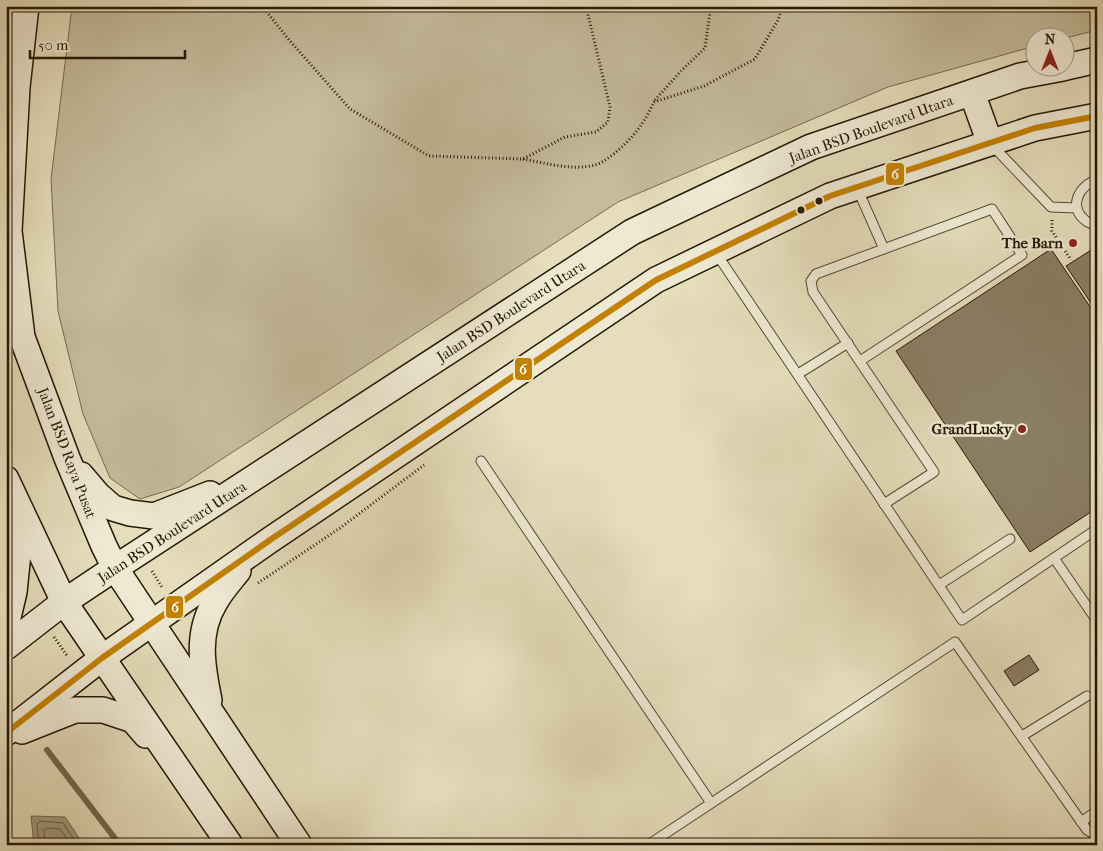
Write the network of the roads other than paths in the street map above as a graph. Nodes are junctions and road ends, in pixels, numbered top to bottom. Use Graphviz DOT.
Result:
graph roads {
  1 [pos="26,6"];
  2 [pos="1097,60"];
  3 [pos="1076,64"];
  4 [pos="1026,75"];
  5 [pos="972,93"];
  6 [pos="1097,116"];
  7 [pos="990,143"];
  8 [pos="1097,180"];
  9 [pos="857,187"];
  10 [pos="1077,208"];
  11 [pos="1097,225"];
  12 [pos="884,249"];
  13 [pos="715,251"];
  14 [pos="848,343"];
  15 [pos="860,361"];
  16 [pos="798,374"];
  17 [pos="67,458"];
  18 [pos="481,461"];
  19 [pos="6,479"];
  20 [pos="245,484"];
  21 [pos="6,502"];
  22 [pos="884,504"];
  23 [pos="1097,529"];
  24 [pos="1010,539"];
  25 [pos="249,554"];
  26 [pos="1054,558"];
  27 [pos="115,568"];
  28 [pos="939,585"];
  29 [pos="64,602"];
  30 [pos="1097,621"];
  31 [pos="152,623"];
  32 [pos="6,626"];
  33 [pos="6,647"];
  34 [pos="102,658"];
  35 [pos="1087,696"];
  36 [pos="213,715"];
  37 [pos="6,734"];
  38 [pos="1022,736"];
  39 [pos="6,738"];
  40 [pos="191,789"];
  41 [pos="711,803"];
  42 [pos="1097,811"];
  43 [pos="1081,822"];
  44 [pos="1097,836"];
  45 [pos="230,845"];
  46 [pos="299,845"];
  47 [pos="648,845"];
  1 -- 17 [label="main road, Jalan BSD Raya Pusat"];
  2 -- 3 [label="main road, Jalan BSD Boulevard Utara"];
  4 -- 5 [label="main road, Jalan BSD Boulevard Utara"];
  5 -- 7 [label="main road"];
  5 -- 20 [label="main road, Jalan BSD Boulevard Utara"];
  6 -- 7 [label="main road"];
  7 -- 9 [label="main road"];
  7 -- 10 [label="lane"];
  8 -- 10 [label="lane"];
  9 -- 12 [label="lane"];
  9 -- 13 [label="main road"];
  10 -- 11 [label="lane"];
  12 -- 14 [label="lane"];
  12 -- 15 [label="lane"];
  13 -- 16 [label="lane"];
  13 -- 25 [label="main road"];
  14 -- 15 [label="lane"];
  14 -- 16 [label="lane"];
  15 -- 22 [label="lane"];
  16 -- 22 [label="lane"];
  17 -- 20 [label="main road"];
  17 -- 27 [label="main road, Jalan BSD Raya Pusat"];
  18 -- 41 [label="lane"];
  19 -- 29 [label="main road"];
  20 -- 27 [label="main road, Jalan BSD Boulevard Utara"];
  21 -- 32 [label="main road"];
  22 -- 28 [label="lane"];
  23 -- 26 [label="lane"];
  24 -- 28 [label="lane"];
  25 -- 31 [label="main road"];
  25 -- 36 [label="main road"];
  26 -- 28 [label="lane"];
  26 -- 30 [label="lane"];
  27 -- 29 [label="main road, Jalan BSD Boulevard Utara"];
  27 -- 31 [label="main road, Jalan BSD Raya Pusat"];
  29 -- 33 [label="main road, Jalan BSD Boulevard Utara"];
  29 -- 34 [label="main road"];
  31 -- 34 [label="main road"];
  31 -- 36 [label="main road, Jalan BSD Raya Pusat"];
  34 -- 37 [label="main road"];
  34 -- 40 [label="main road"];
  35 -- 38 [label="lane"];
  36 -- 46 [label="main road, Jalan BSD Raya Pusat"];
  38 -- 41 [label="lane"];
  38 -- 43 [label="lane"];
  39 -- 40 [label="main road"];
  40 -- 45 [label="main road"];
  41 -- 47 [label="lane"];
  42 -- 43 [label="lane"];
  43 -- 44 [label="lane"];
}
